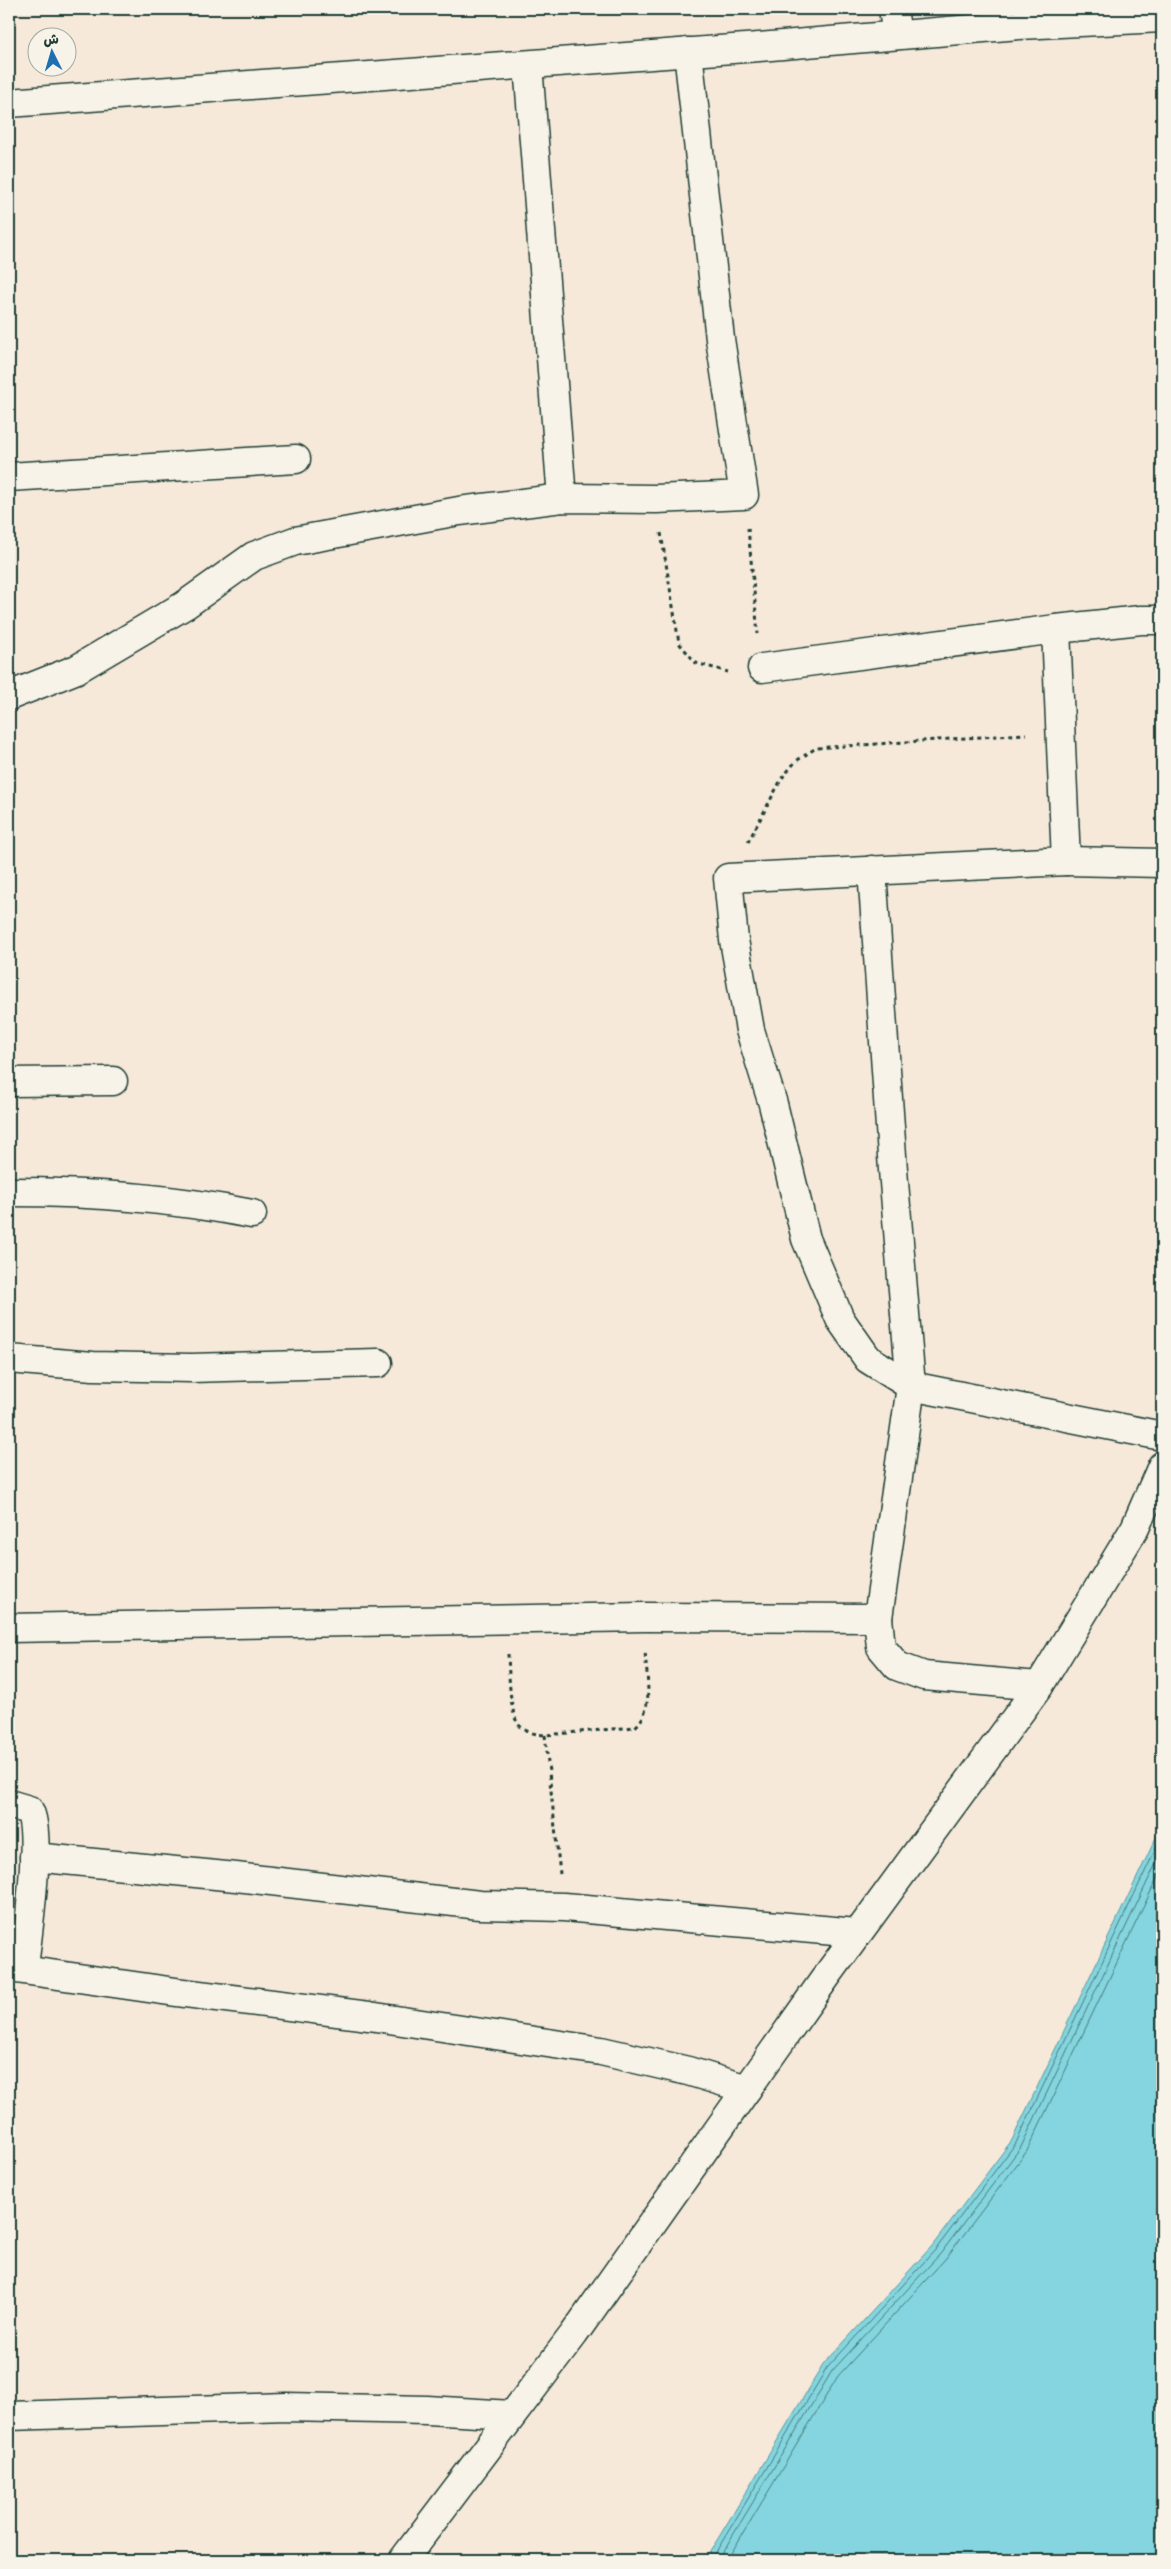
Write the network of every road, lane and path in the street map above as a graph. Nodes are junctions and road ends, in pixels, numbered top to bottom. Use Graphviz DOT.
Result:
graph roads {
  1 [pos="893,9"];
  2 [pos="1162,18"];
  3 [pos="897,35"];
  4 [pos="688,52"];
  5 [pos="528,65"];
  6 [pos="9,103"];
  7 [pos="296,459"];
  8 [pos="9,478"];
  9 [pos="744,495"];
  10 [pos="562,498"];
  11 [pos="656,499"];
  12 [pos="1162,620"];
  13 [pos="1056,628"];
  14 [pos="762,668"];
  15 [pos="9,696"];
  16 [pos="1060,731"];
  17 [pos="1066,861"];
  18 [pos="1162,862"];
  19 [pos="872,870"];
  20 [pos="728,878"];
  21 [pos="114,1081"];
  22 [pos="9,1082"];
  23 [pos="9,1192"];
  24 [pos="252,1214"];
  25 [pos="9,1359"];
  26 [pos="378,1363"];
  27 [pos="911,1386"];
  28 [pos="1162,1436"];
  29 [pos="1162,1466"];
  30 [pos="644,1617"];
  31 [pos="878,1618"];
  32 [pos="505,1620"];
  33 [pos="9,1628"];
  34 [pos="1039,1686"];
  35 [pos="545,1735"];
  36 [pos="9,1804"];
  37 [pos="34,1857"];
  38 [pos="564,1906"];
  39 [pos="857,1933"];
  40 [pos="16,1968"];
  41 [pos="747,2089"];
  42 [pos="512,2415"];
  43 [pos="9,2416"];
  44 [pos="403,2560"];
  1 -- 3 [label="street"];
  2 -- 3 [label="street"];
  3 -- 4 [label="street"];
  4 -- 5 [label="street"];
  4 -- 9 [label="street"];
  5 -- 6 [label="street"];
  5 -- 10 [label="street"];
  7 -- 8 [label="street"];
  9 -- 11 [label="street"];
  9 -- 14 [label="path"];
  10 -- 11 [label="street"];
  10 -- 15 [label="street"];
  11 -- 14 [label="path"];
  12 -- 13 [label="street"];
  13 -- 14 [label="street"];
  13 -- 16 [label="street"];
  16 -- 17 [label="street"];
  16 -- 20 [label="path"];
  17 -- 18 [label="street"];
  17 -- 19 [label="street"];
  19 -- 20 [label="street"];
  19 -- 27 [label="street"];
  20 -- 27 [label="street"];
  21 -- 22 [label="street"];
  23 -- 24 [label="street"];
  25 -- 26 [label="street"];
  27 -- 28 [label="street"];
  27 -- 31 [label="street"];
  29 -- 34 [label="street"];
  30 -- 31 [label="street"];
  30 -- 32 [label="street"];
  30 -- 35 [label="path"];
  31 -- 34 [label="street"];
  32 -- 33 [label="street"];
  32 -- 35 [label="path"];
  34 -- 39 [label="street"];
  35 -- 38 [label="path"];
  36 -- 37 [label="street"];
  37 -- 38 [label="street"];
  37 -- 40 [label="street"];
  38 -- 39 [label="street"];
  39 -- 41 [label="street"];
  40 -- 41 [label="street"];
  41 -- 42 [label="street"];
  42 -- 43 [label="street"];
  42 -- 44 [label="street"];
}
